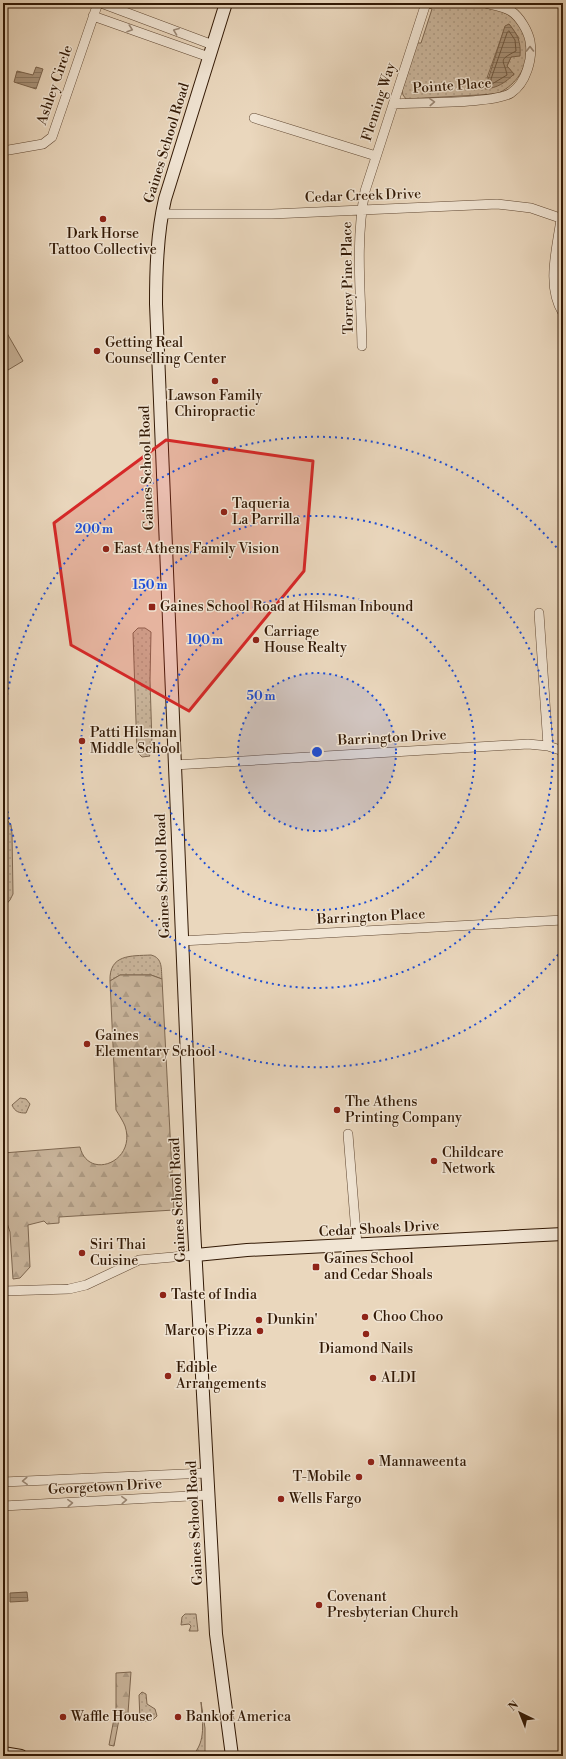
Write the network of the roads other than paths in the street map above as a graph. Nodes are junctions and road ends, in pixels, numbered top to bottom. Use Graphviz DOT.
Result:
graph roads {
  1 [pos="100,3"];
  2 [pos="226,3"];
  3 [pos="426,3"];
  4 [pos="485,3"];
  5 [pos="93,16"];
  6 [pos="213,45"];
  7 [pos="209,57"];
  8 [pos="393,104"];
  9 [pos="254,118"];
  10 [pos="3,151"];
  11 [pos="376,156"];
  12 [pos="361,210"];
  13 [pos="161,214"];
  14 [pos="562,219"];
  15 [pos="563,313"];
  16 [pos="362,346"];
  17 [pos="539,613"];
  18 [pos="548,746"];
  19 [pos="563,751"];
  20 [pos="174,765"];
  21 [pos="563,920"];
  22 [pos="181,941"];
  23 [pos="348,1134"];
  24 [pos="563,1234"];
  25 [pos="357,1245"];
  26 [pos="196,1255"];
  27 [pos="3,1291"];
  28 [pos="207,1473"];
  29 [pos="3,1482"];
  30 [pos="208,1495"];
  31 [pos="3,1506"];
  32 [pos="3,1753"];
  33 [pos="21,1756"];
  34 [pos="232,1756"];
  1 -- 5 [label="street, Ashley Circle"];
  6 -- 1 [label="street, Ashley Circle, one-way"];
  2 -- 6 [label="main road, Gaines School Road"];
  3 -- 8 [label="street, Fleming Way"];
  8 -- 4 [label="street, Pointe Place, one-way"];
  5 -- 7 [label="street, one-way"];
  5 -- 10 [label="street, Ashley Circle"];
  6 -- 7 [label="main road, Gaines School Road"];
  7 -- 13 [label="main road, Gaines School Road"];
  8 -- 11 [label="street, Fleming Way"];
  9 -- 11 [label="street"];
  11 -- 12 [label="street, Fleming Way"];
  12 -- 13 [label="street, Cedar Creek Drive"];
  12 -- 14 [label="street, Cedar Creek Drive"];
  12 -- 16 [label="street, Torrey Pine Place"];
  13 -- 20 [label="main road, Gaines School Road"];
  14 -- 15 [label="street"];
  17 -- 18 [label="street"];
  18 -- 19 [label="street, Barrington Drive"];
  18 -- 20 [label="street, Barrington Drive"];
  20 -- 22 [label="main road, Gaines School Road"];
  21 -- 22 [label="street, Barrington Place"];
  22 -- 26 [label="main road, Gaines School Road"];
  23 -- 25 [label="street"];
  24 -- 25 [label="main road, Cedar Shoals Drive"];
  25 -- 26 [label="main road, Cedar Shoals Drive"];
  26 -- 27 [label="street"];
  26 -- 28 [label="main road, Gaines School Road"];
  28 -- 29 [label="street, Georgetown Drive, one-way"];
  28 -- 30 [label="main road, Gaines School Road"];
  31 -- 30 [label="street, Georgetown Drive, one-way"];
  30 -- 34 [label="main road, Gaines School Road"];
  32 -- 33 [label="main road"];
}
